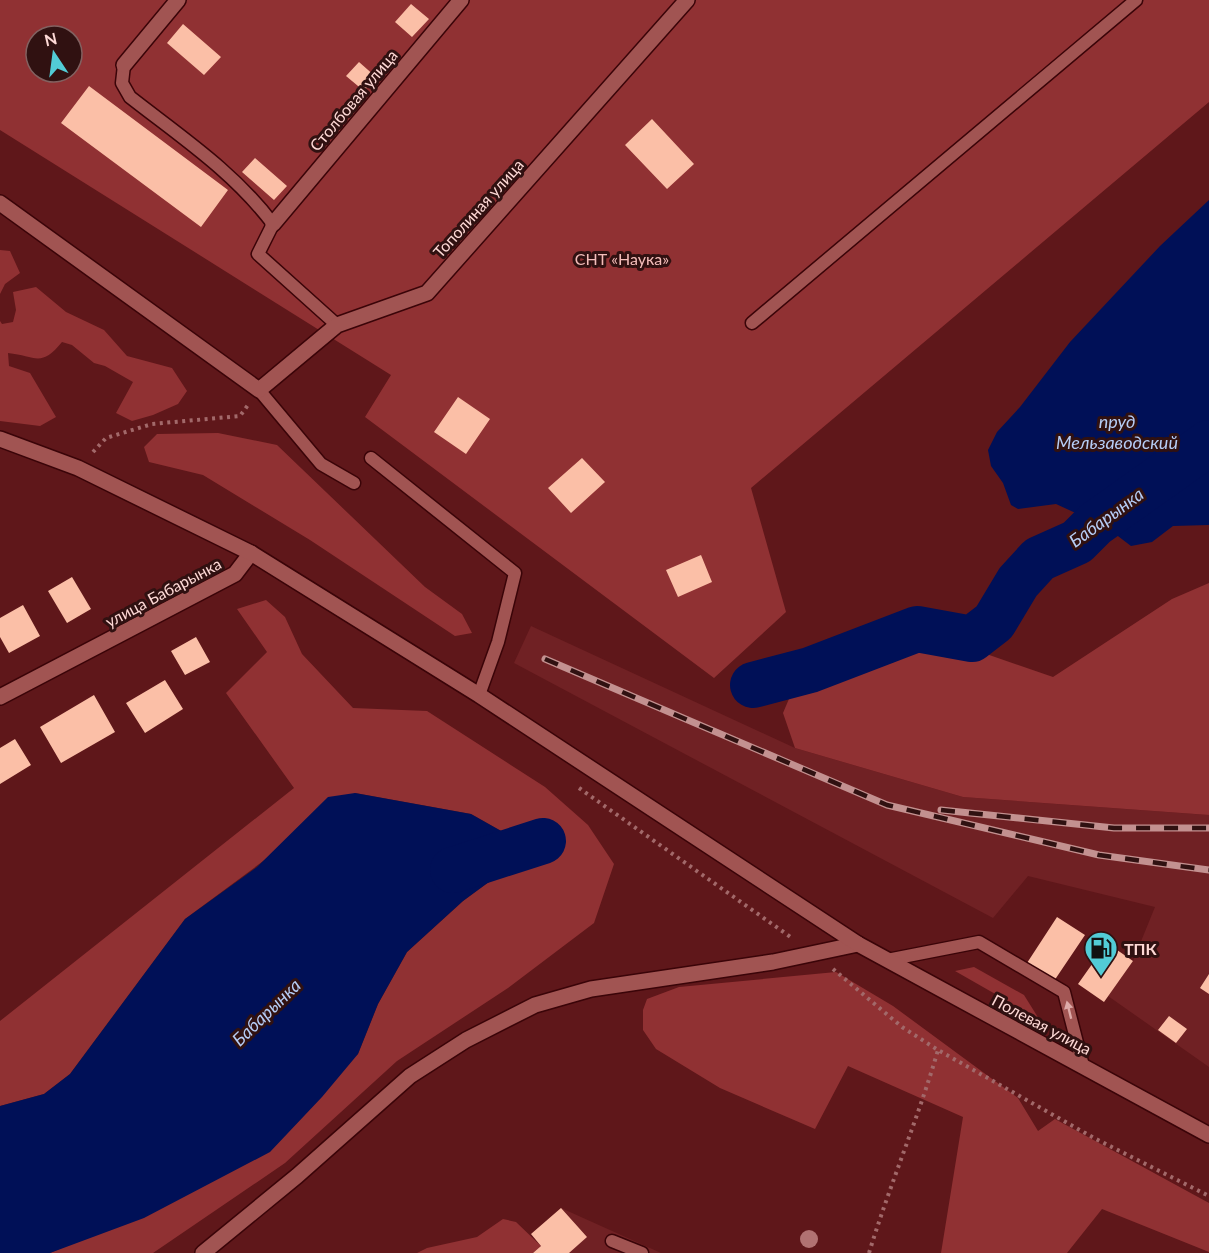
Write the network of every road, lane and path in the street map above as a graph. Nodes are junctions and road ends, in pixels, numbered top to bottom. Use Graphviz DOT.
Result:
graph roads {
  1 [pos="178,0"];
  2 [pos="460,0"];
  3 [pos="687,0"];
  4 [pos="1136,0"];
  5 [pos="124,65"];
  6 [pos="0,203"];
  7 [pos="273,224"];
  8 [pos="752,323"];
  9 [pos="337,325"];
  10 [pos="259,390"];
  11 [pos="0,439"];
  12 [pos="371,458"];
  13 [pos="78,468"];
  14 [pos="354,483"];
  15 [pos="251,553"];
  16 [pos="479,696"];
  17 [pos="0,697"];
  18 [pos="573,784"];
  19 [pos="858,944"];
  20 [pos="814,953"];
  21 [pos="887,960"];
  22 [pos="938,1050"];
  23 [pos="1083,1066"];
  24 [pos="1209,1135"];
  25 [pos="1209,1196"];
  26 [pos="612,1240"];
  27 [pos="203,1253"];
  28 [pos="642,1253"];
  29 [pos="869,1253"];
  1 -- 5 [label="street"];
  2 -- 7 [label="street, Столбовая улица"];
  3 -- 9 [label="street, Тополиная улица"];
  4 -- 8 [label="lane"];
  5 -- 7 [label="lane"];
  6 -- 10 [label="street"];
  7 -- 9 [label="lane"];
  9 -- 10 [label="street, Тополиная улица"];
  10 -- 13 [label="path"];
  10 -- 14 [label="lane"];
  11 -- 13 [label="street, улица Бабарынка"];
  12 -- 16 [label="lane"];
  13 -- 15 [label="street, улица Бабарынка"];
  15 -- 16 [label="street, Полевая улица"];
  15 -- 17 [label="street, улица Бабарынка"];
  16 -- 19 [label="street, Полевая улица"];
  18 -- 20 [label="path"];
  19 -- 20 [label="street"];
  19 -- 21 [label="street, Полевая улица"];
  20 -- 22 [label="path"];
  20 -- 27 [label="street"];
  21 -- 23 [label="street, Полевая улица"];
  23 -- 21 [label="lane, one-way"];
  22 -- 25 [label="path"];
  22 -- 29 [label="path"];
  23 -- 24 [label="street, Полевая улица"];
  26 -- 28 [label="lane"];
}
